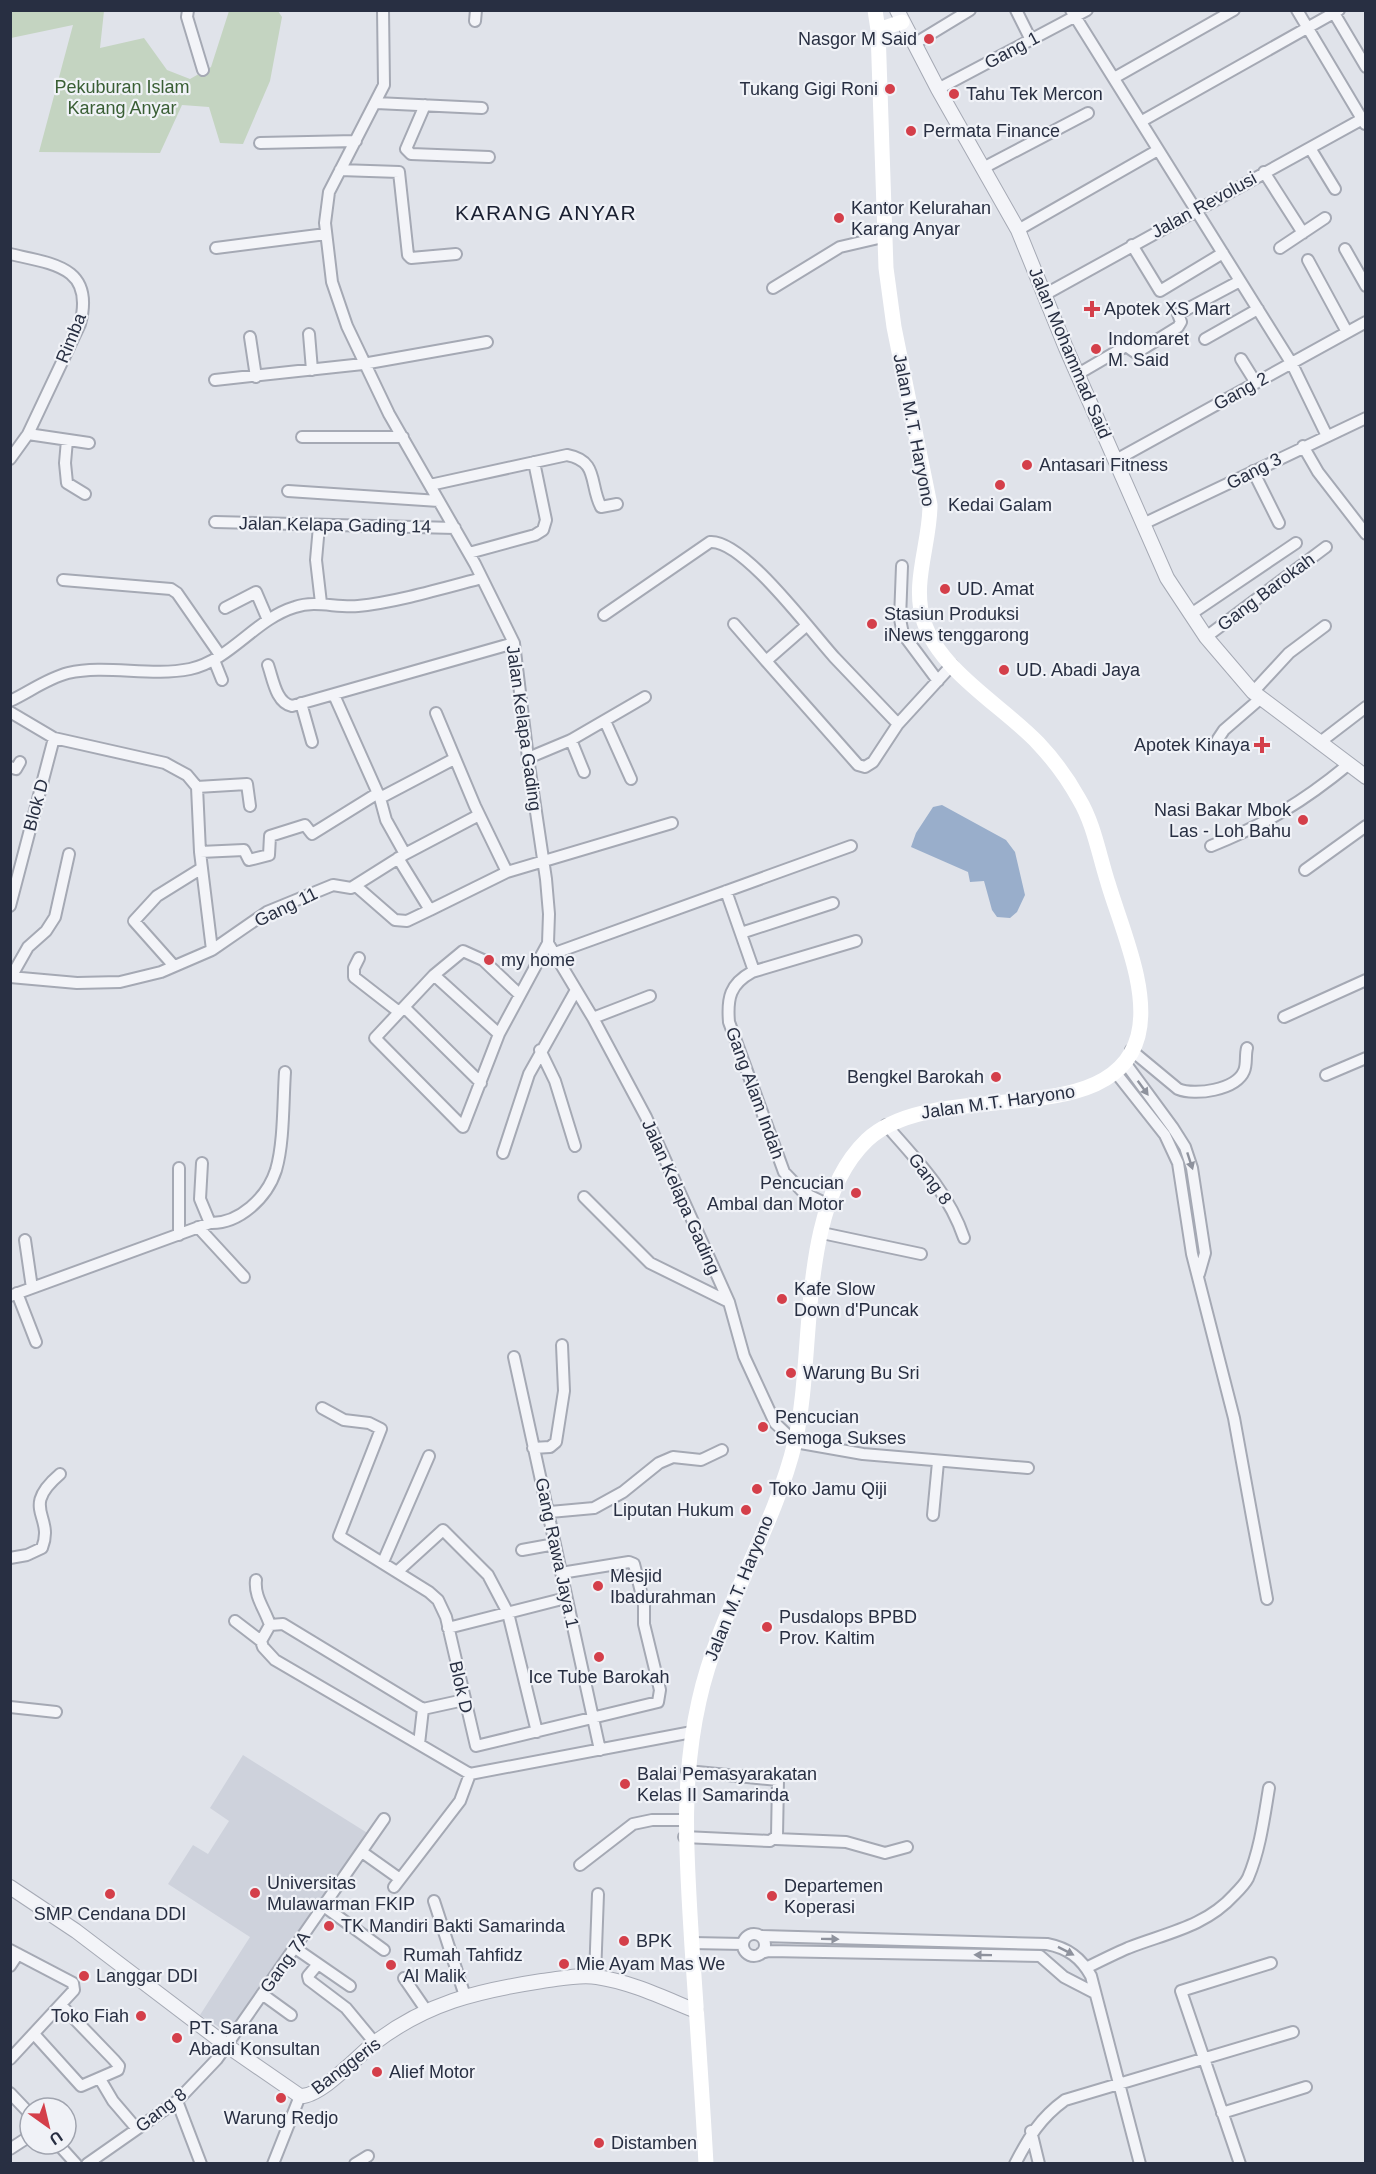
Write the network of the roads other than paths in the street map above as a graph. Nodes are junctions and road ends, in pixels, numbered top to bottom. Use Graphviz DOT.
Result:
graph roads {
  1 [pos="188,10"];
  2 [pos="383,10"];
  3 [pos="875,10"];
  4 [pos="970,10"];
  5 [pos="1016,10"];
  6 [pos="1086,10"];
  7 [pos="1234,10"];
  8 [pos="1297,10"];
  9 [pos="1337,12"];
  10 [pos="1073,14"];
  11 [pos="899,16"];
  12 [pos="1308,27"];
  13 [pos="878,30"];
  14 [pos="1031,40"];
  15 [pos="914,44"];
  16 [pos="1365,67"];
  17 [pos="203,70"];
  18 [pos="1114,78"];
  19 [pos="938,89"];
  20 [pos="376,103"];
  21 [pos="425,105"];
  22 [pos="482,108"];
  23 [pos="1088,113"];
  24 [pos="1364,120"];
  25 [pos="1142,121"];
  26 [pos="356,141"];
  27 [pos="260,143"];
  28 [pos="1310,148"];
  29 [pos="1158,150"];
  30 [pos="489,157"];
  31 [pos="985,167"];
  32 [pos="340,170"];
  33 [pos="1264,172"];
  34 [pos="1335,189"];
  35 [pos="1195,210"];
  36 [pos="1325,218"];
  37 [pos="1018,230"];
  38 [pos="1302,233"];
  39 [pos="326,234"];
  40 [pos="883,237"];
  41 [pos="1132,245"];
  42 [pos="216,248"];
  43 [pos="1280,248"];
  44 [pos="1345,249"];
  45 [pos="1223,253"];
  46 [pos="10,254"];
  47 [pos="456,255"];
  48 [pos="1308,260"];
  49 [pos="1240,281"];
  50 [pos="1365,286"];
  51 [pos="773,288"];
  52 [pos="1044,295"];
  53 [pos="1257,309"];
  54 [pos="1364,326"];
  55 [pos="1347,332"];
  56 [pos="309,334"];
  57 [pos="250,337"];
  58 [pos="1205,339"];
  59 [pos="487,342"];
  60 [pos="1241,358"];
  61 [pos="1292,363"];
  62 [pos="363,364"];
  63 [pos="312,370"];
  64 [pos="1078,374"];
  65 [pos="256,377"];
  66 [pos="215,380"];
  67 [pos="1256,383"];
  68 [pos="1365,418"];
  69 [pos="28,434"];
  70 [pos="1327,435"];
  71 [pos="302,437"];
  72 [pos="403,437"];
  73 [pos="67,440"];
  74 [pos="89,443"];
  75 [pos="1303,446"];
  76 [pos="10,459"];
  77 [pos="1116,459"];
  78 [pos="534,462"];
  79 [pos="1253,471"];
  80 [pos="430,485"];
  81 [pos="288,491"];
  82 [pos="85,494"];
  83 [pos="439,501"];
  84 [pos="617,504"];
  85 [pos="215,522"];
  86 [pos="1279,523"];
  87 [pos="1143,524"];
  88 [pos="319,526"];
  89 [pos="455,528"];
  90 [pos="1365,534"];
  91 [pos="1296,543"];
  92 [pos="1326,547"];
  93 [pos="468,553"];
  94 [pos="902,566"];
  95 [pos="482,578"];
  96 [pos="63,580"];
  97 [pos="321,603"];
  98 [pos="225,608"];
  99 [pos="1191,614"];
  100 [pos="604,615"];
  101 [pos="268,620"];
  102 [pos="734,624"];
  103 [pos="807,626"];
  104 [pos="1325,626"];
  105 [pos="1206,637"];
  106 [pos="514,643"];
  107 [pos="217,657"];
  108 [pos="766,661"];
  109 [pos="268,665"];
  110 [pos="952,665"];
  111 [pos="222,680"];
  112 [pos="938,681"];
  113 [pos="334,695"];
  114 [pos="1257,695"];
  115 [pos="645,697"];
  116 [pos="10,701"];
  117 [pos="301,703"];
  118 [pos="1365,707"];
  119 [pos="10,712"];
  120 [pos="436,714"];
  121 [pos="605,721"];
  122 [pos="898,724"];
  123 [pos="54,738"];
  124 [pos="1218,739"];
  125 [pos="571,740"];
  126 [pos="312,742"];
  127 [pos="1318,743"];
  128 [pos="528,758"];
  129 [pos="454,759"];
  130 [pos="1349,764"];
  131 [pos="584,772"];
  132 [pos="1365,777"];
  133 [pos="631,779"];
  134 [pos="197,787"];
  135 [pos="379,795"];
  136 [pos="250,806"];
  137 [pos="479,815"];
  138 [pos="672,823"];
  139 [pos="1365,826"];
  140 [pos="851,846"];
  141 [pos="1211,846"];
  142 [pos="200,852"];
  143 [pos="69,854"];
  144 [pos="401,856"];
  145 [pos="542,861"];
  146 [pos="202,868"];
  147 [pos="1305,870"];
  148 [pos="507,872"];
  149 [pos="356,886"];
  150 [pos="726,891"];
  151 [pos="833,903"];
  152 [pos="10,906"];
  153 [pos="430,910"];
  154 [pos="741,933"];
  155 [pos="856,941"];
  156 [pos="548,943"];
  157 [pos="212,950"];
  158 [pos="555,953"];
  159 [pos="359,958"];
  160 [pos="174,966"];
  161 [pos="754,971"];
  162 [pos="434,975"];
  163 [pos="11,977"];
  164 [pos="1365,980"];
  165 [pos="576,990"];
  166 [pos="519,994"];
  167 [pos="650,996"];
  168 [pos="402,1010"];
  169 [pos="1284,1017"];
  170 [pos="593,1018"];
  171 [pos="499,1034"];
  172 [pos="1247,1048"];
  173 [pos="540,1050"];
  174 [pos="1365,1058"];
  175 [pos="1124,1062"];
  176 [pos="285,1072"];
  177 [pos="1326,1075"];
  178 [pos="481,1083"];
  179 [pos="886,1125"];
  180 [pos="575,1146"];
  181 [pos="503,1153"];
  182 [pos="202,1163"];
  183 [pos="179,1168"];
  184 [pos="584,1197"];
  185 [pos="827,1204"];
  186 [pos="210,1223"];
  187 [pos="198,1227"];
  188 [pos="822,1233"];
  189 [pos="179,1235"];
  190 [pos="964,1238"];
  191 [pos="25,1240"];
  192 [pos="921,1254"];
  193 [pos="244,1277"];
  194 [pos="32,1288"];
  195 [pos="14,1294"];
  196 [pos="729,1302"];
  197 [pos="36,1342"];
  198 [pos="562,1345"];
  199 [pos="514,1357"];
  200 [pos="322,1408"];
  201 [pos="795,1442"];
  202 [pos="533,1448"];
  203 [pos="722,1450"];
  204 [pos="429,1456"];
  205 [pos="938,1462"];
  206 [pos="1028,1468"];
  207 [pos="60,1474"];
  208 [pos="550,1512"];
  209 [pos="933,1515"];
  210 [pos="555,1544"];
  211 [pos="522,1550"];
  212 [pos="10,1558"];
  213 [pos="383,1562"];
  214 [pos="398,1571"];
  215 [pos="561,1573"];
  216 [pos="256,1581"];
  217 [pos="566,1598"];
  218 [pos="1267,1599"];
  219 [pos="508,1613"];
  220 [pos="235,1621"];
  221 [pos="270,1625"];
  222 [pos="448,1628"];
  223 [pos="261,1641"];
  224 [pos="464,1700"];
  225 [pos="10,1707"];
  226 [pos="423,1709"];
  227 [pos="56,1712"];
  228 [pos="593,1717"];
  229 [pos="537,1732"];
  230 [pos="692,1732"];
  231 [pos="419,1744"];
  232 [pos="600,1750"];
  233 [pos="687,1772"];
  234 [pos="470,1774"];
  235 [pos="1269,1788"];
  236 [pos="384,1819"];
  237 [pos="685,1820"];
  238 [pos="684,1837"];
  239 [pos="776,1839"];
  240 [pos="908,1847"];
  241 [pos="362,1852"];
  242 [pos="580,1865"];
  243 [pos="10,1887"];
  244 [pos="598,1894"];
  245 [pos="434,1901"];
  246 [pos="326,1907"];
  247 [pos="762,1936"];
  248 [pos="692,1943"];
  249 [pos="743,1944"];
  250 [pos="1044,1944"];
  251 [pos="295,1948"];
  252 [pos="384,1950"];
  253 [pos="14,1952"];
  254 [pos="765,1952"];
  255 [pos="1040,1956"];
  256 [pos="1271,1963"];
  257 [pos="318,1964"];
  258 [pos="10,1966"];
  259 [pos="1086,1968"];
  260 [pos="595,1976"];
  261 [pos="404,1978"];
  262 [pos="350,1986"];
  263 [pos="1094,1992"];
  264 [pos="262,1994"];
  265 [pos="465,1996"];
  266 [pos="61,2005"];
  267 [pos="426,2010"];
  268 [pos="696,2011"];
  269 [pos="291,2015"];
  270 [pos="1293,2032"];
  271 [pos="34,2034"];
  272 [pos="375,2043"];
  273 [pos="226,2045"];
  274 [pos="1203,2058"];
  275 [pos="10,2059"];
  276 [pos="100,2079"];
  277 [pos="1120,2084"];
  278 [pos="1306,2088"];
  279 [pos="300,2096"];
  280 [pos="177,2101"];
  281 [pos="1222,2113"];
  282 [pos="137,2129"];
  283 [pos="1031,2131"];
  284 [pos="368,2156"];
  285 [pos="87,2163"];
  286 [pos="201,2163"];
  287 [pos="273,2163"];
  288 [pos="355,2163"];
  289 [pos="706,2163"];
  290 [pos="1015,2163"];
  291 [pos="1039,2163"];
  292 [pos="1140,2163"];
  293 [pos="1240,2163"];
  1 -- 17 [label="street"];
  2 -- 20 [label="street, Jalan Kelapa Gading"];
  3 -- 13 [label="main road, Jalan M.T. Haryono"];
  4 -- 15 [label="street"];
  5 -- 14 [label="street"];
  6 -- 10 [label="street, Gang 1"];
  7 -- 18 [label="street"];
  8 -- 12 [label="street"];
  9 -- 12 [label="street"];
  9 -- 16 [label="street"];
  10 -- 14 [label="street, Gang 1"];
  10 -- 18 [label="street"];
  11 -- 13 [label="main road"];
  11 -- 15 [label="street, Jalan Mohammad Said"];
  12 -- 24 [label="street"];
  12 -- 25 [label="street"];
  13 -- 40 [label="main road, Jalan M.T. Haryono"];
  14 -- 19 [label="street, Gang 1"];
  15 -- 19 [label="street, Jalan Mohammad Said"];
  18 -- 25 [label="street"];
  19 -- 31 [label="street, Jalan Mohammad Said"];
  20 -- 21 [label="street"];
  20 -- 26 [label="street, Jalan Kelapa Gading"];
  21 -- 22 [label="street"];
  21 -- 30 [label="street"];
  23 -- 31 [label="street"];
  24 -- 28 [label="street, Jalan Revolusi"];
  25 -- 29 [label="street"];
  26 -- 27 [label="street"];
  26 -- 32 [label="street, Jalan Kelapa Gading"];
  28 -- 33 [label="street, Jalan Revolusi"];
  28 -- 34 [label="street"];
  29 -- 35 [label="street"];
  29 -- 37 [label="street"];
  31 -- 37 [label="street, Jalan Mohammad Said"];
  32 -- 39 [label="street, Jalan Kelapa Gading"];
  32 -- 47 [label="street"];
  33 -- 35 [label="street, Jalan Revolusi"];
  33 -- 38 [label="street"];
  35 -- 41 [label="street, Jalan Revolusi"];
  35 -- 45 [label="street"];
  36 -- 38 [label="street"];
  37 -- 52 [label="street, Jalan Mohammad Said"];
  38 -- 43 [label="street"];
  39 -- 42 [label="street"];
  39 -- 62 [label="street, Jalan Kelapa Gading"];
  40 -- 51 [label="street"];
  40 -- 110 [label="main road, Jalan M.T. Haryono"];
  41 -- 45 [label="street"];
  41 -- 52 [label="street, Jalan Revolusi"];
  44 -- 50 [label="street"];
  45 -- 49 [label="street"];
  46 -- 69 [label="street, Rimba"];
  48 -- 55 [label="street"];
  49 -- 53 [label="street"];
  49 -- 64 [label="street"];
  52 -- 64 [label="street, Jalan Mohammad Said"];
  53 -- 58 [label="street"];
  53 -- 61 [label="street"];
  54 -- 55 [label="street, Gang 2"];
  55 -- 61 [label="street, Gang 2"];
  56 -- 63 [label="street"];
  57 -- 65 [label="street"];
  59 -- 62 [label="street"];
  60 -- 67 [label="street"];
  61 -- 67 [label="street, Gang 2"];
  61 -- 70 [label="street"];
  62 -- 63 [label="street"];
  62 -- 72 [label="street, Jalan Kelapa Gading"];
  63 -- 65 [label="street"];
  64 -- 77 [label="street, Jalan Mohammad Said"];
  65 -- 66 [label="street"];
  67 -- 77 [label="street, Gang 2"];
  68 -- 70 [label="street, Gang 3"];
  69 -- 73 [label="street"];
  69 -- 76 [label="street, Rimba"];
  70 -- 75 [label="street, Gang 3"];
  71 -- 72 [label="street"];
  72 -- 80 [label="street, Jalan Kelapa Gading"];
  73 -- 74 [label="street"];
  73 -- 82 [label="street"];
  75 -- 79 [label="street, Gang 3"];
  75 -- 90 [label="street"];
  77 -- 87 [label="street, Jalan Mohammad Said"];
  78 -- 80 [label="street"];
  78 -- 84 [label="street"];
  78 -- 93 [label="street"];
  79 -- 86 [label="street"];
  79 -- 87 [label="street, Gang 3"];
  80 -- 83 [label="street, Jalan Kelapa Gading"];
  81 -- 83 [label="street"];
  83 -- 89 [label="street, Jalan Kelapa Gading"];
  85 -- 88 [label="street, Jalan Kelapa Gading 14"];
  87 -- 99 [label="street, Jalan Mohammad Said"];
  88 -- 89 [label="street, Jalan Kelapa Gading 14"];
  88 -- 97 [label="street"];
  89 -- 93 [label="street, Jalan Kelapa Gading"];
  91 -- 99 [label="street"];
  92 -- 105 [label="street, Gang Barokah"];
  93 -- 95 [label="street, Jalan Kelapa Gading"];
  94 -- 112 [label="street"];
  95 -- 97 [label="street"];
  95 -- 106 [label="street, Jalan Kelapa Gading"];
  96 -- 107 [label="street"];
  97 -- 101 [label="street"];
  98 -- 101 [label="street"];
  99 -- 105 [label="street, Jalan Mohammad Said"];
  100 -- 103 [label="street"];
  101 -- 107 [label="street"];
  102 -- 108 [label="street"];
  103 -- 108 [label="street"];
  103 -- 122 [label="street"];
  104 -- 114 [label="street"];
  105 -- 114 [label="street, Jalan Mohammad Said"];
  106 -- 113 [label="street"];
  106 -- 128 [label="street, Jalan Kelapa Gading"];
  107 -- 111 [label="street"];
  107 -- 116 [label="street"];
  108 -- 122 [label="street"];
  109 -- 117 [label="street"];
  110 -- 112 [label="street"];
  110 -- 175 [label="main road, Jalan M.T. Haryono"];
  112 -- 122 [label="street"];
  113 -- 117 [label="street"];
  113 -- 135 [label="street"];
  114 -- 124 [label="street"];
  114 -- 127 [label="street, Jalan Mohammad Said"];
  115 -- 121 [label="street"];
  117 -- 126 [label="street"];
  118 -- 127 [label="street"];
  119 -- 123 [label="street"];
  120 -- 129 [label="street"];
  121 -- 125 [label="street"];
  121 -- 133 [label="street"];
  123 -- 134 [label="street"];
  123 -- 152 [label="street, Blok D"];
  125 -- 128 [label="street"];
  125 -- 131 [label="street"];
  127 -- 130 [label="street, Jalan Mohammad Said"];
  128 -- 145 [label="street, Jalan Kelapa Gading"];
  129 -- 135 [label="street"];
  129 -- 137 [label="street"];
  130 -- 132 [label="street, Jalan Mohammad Said"];
  130 -- 141 [label="street"];
  134 -- 136 [label="street"];
  134 -- 142 [label="street"];
  135 -- 142 [label="street"];
  135 -- 144 [label="street"];
  137 -- 144 [label="street"];
  137 -- 148 [label="street"];
  138 -- 145 [label="street"];
  139 -- 147 [label="street"];
  140 -- 150 [label="street"];
  142 -- 146 [label="street"];
  143 -- 163 [label="street"];
  144 -- 149 [label="street"];
  144 -- 153 [label="street"];
  145 -- 148 [label="street"];
  145 -- 156 [label="street, Jalan Kelapa Gading"];
  146 -- 157 [label="street"];
  146 -- 160 [label="street"];
  148 -- 153 [label="street"];
  149 -- 153 [label="street"];
  149 -- 157 [label="street, Gang 11"];
  150 -- 154 [label="street"];
  150 -- 158 [label="street"];
  151 -- 154 [label="street"];
  154 -- 161 [label="street"];
  155 -- 161 [label="street, Gang Alam Indah"];
  156 -- 158 [label="street, Jalan Kelapa Gading"];
  156 -- 166 [label="street"];
  157 -- 160 [label="street, Gang 11"];
  158 -- 165 [label="street, Jalan Kelapa Gading"];
  159 -- 168 [label="street"];
  160 -- 163 [label="street, Gang 11"];
  161 -- 185 [label="street, Gang Alam Indah"];
  162 -- 166 [label="street"];
  162 -- 168 [label="street"];
  162 -- 171 [label="street"];
  164 -- 169 [label="street"];
  165 -- 170 [label="street, Jalan Kelapa Gading"];
  165 -- 173 [label="street"];
  166 -- 171 [label="street"];
  167 -- 170 [label="street"];
  168 -- 178 [label="street"];
  168 -- 178 [label="street"];
  170 -- 196 [label="street, Jalan Kelapa Gading"];
  171 -- 178 [label="street"];
  172 -- 175 [label="street"];
  173 -- 180 [label="street"];
  173 -- 181 [label="street"];
  174 -- 177 [label="street"];
  175 -- 179 [label="main road, Jalan M.T. Haryono"];
  175 -- 218 [label="street"];
  176 -- 186 [label="street"];
  179 -- 185 [label="main road, Jalan M.T. Haryono"];
  179 -- 190 [label="street, Gang 8"];
  182 -- 186 [label="street"];
  183 -- 189 [label="street"];
  184 -- 196 [label="street"];
  185 -- 188 [label="main road, Jalan M.T. Haryono"];
  186 -- 187 [label="street"];
  187 -- 189 [label="street"];
  187 -- 193 [label="street"];
  188 -- 192 [label="street"];
  188 -- 201 [label="main road, Jalan M.T. Haryono"];
  189 -- 194 [label="street"];
  191 -- 194 [label="street"];
  194 -- 195 [label="street"];
  195 -- 197 [label="street"];
  196 -- 201 [label="street, Jalan Kelapa Gading"];
  198 -- 202 [label="street"];
  199 -- 202 [label="street, Gang Rawa Jaya 1"];
  200 -- 213 [label="street, Blok D"];
  201 -- 205 [label="street"];
  201 -- 230 [label="main road, Jalan M.T. Haryono"];
  202 -- 208 [label="street, Gang Rawa Jaya 1"];
  203 -- 208 [label="street"];
  204 -- 213 [label="street"];
  205 -- 206 [label="street"];
  205 -- 209 [label="street"];
  207 -- 212 [label="street"];
  208 -- 210 [label="street, Gang Rawa Jaya 1"];
  210 -- 211 [label="street"];
  210 -- 215 [label="street, Gang Rawa Jaya 1"];
  213 -- 214 [label="street, Blok D"];
  214 -- 219 [label="street"];
  214 -- 222 [label="street, Blok D"];
  215 -- 217 [label="street, Gang Rawa Jaya 1"];
  215 -- 228 [label="street"];
  216 -- 221 [label="street"];
  217 -- 219 [label="street"];
  217 -- 228 [label="street, Gang Rawa Jaya 1"];
  219 -- 222 [label="street"];
  219 -- 229 [label="street"];
  220 -- 223 [label="street"];
  221 -- 223 [label="street"];
  221 -- 226 [label="street"];
  222 -- 224 [label="street, Blok D"];
  223 -- 231 [label="street"];
  224 -- 226 [label="street"];
  224 -- 229 [label="street, Blok D"];
  225 -- 227 [label="street"];
  226 -- 231 [label="street"];
  228 -- 229 [label="street"];
  228 -- 232 [label="street, Gang Rawa Jaya 1"];
  230 -- 232 [label="street"];
  230 -- 233 [label="main road, Jalan M.T. Haryono"];
  231 -- 234 [label="street"];
  232 -- 234 [label="street"];
  233 -- 237 [label="main road, Jalan M.T. Haryono"];
  233 -- 239 [label="street"];
  234 -- 241 [label="street"];
  235 -- 259 [label="street"];
  236 -- 241 [label="street, Gang 7A"];
  237 -- 238 [label="main road, Jalan M.T. Haryono"];
  237 -- 242 [label="street"];
  238 -- 239 [label="street"];
  238 -- 248 [label="main road, Jalan M.T. Haryono"];
  239 -- 240 [label="street"];
  241 -- 246 [label="street, Gang 7A"];
  243 -- 273 [label="street, Banggeris"];
  244 -- 260 [label="street"];
  245 -- 265 [label="street"];
  246 -- 251 [label="street, Gang 7A"];
  246 -- 252 [label="street"];
  247 -- 249 [label="street"];
  247 -- 250 [label="street, one-way"];
  247 -- 254 [label="street"];
  248 -- 249 [label="street"];
  248 -- 268 [label="main road, Jalan M.T. Haryono"];
  249 -- 254 [label="street"];
  250 -- 255 [label="street"];
  250 -- 259 [label="street, one-way"];
  251 -- 257 [label="street"];
  251 -- 264 [label="street, Gang 7A"];
  253 -- 258 [label="street"];
  253 -- 266 [label="street"];
  255 -- 254 [label="street, one-way"];
  255 -- 263 [label="street"];
  256 -- 274 [label="street"];
  257 -- 262 [label="street"];
  257 -- 272 [label="street"];
  259 -- 263 [label="street"];
  260 -- 265 [label="street, Banggeris"];
  260 -- 268 [label="street, Banggeris"];
  261 -- 267 [label="street"];
  263 -- 277 [label="street"];
  264 -- 269 [label="street"];
  264 -- 273 [label="street, Gang 7A"];
  265 -- 267 [label="street, Banggeris"];
  266 -- 271 [label="street"];
  266 -- 276 [label="street"];
  267 -- 272 [label="street, Banggeris"];
  268 -- 289 [label="main road, Jalan M.T. Haryono"];
  270 -- 274 [label="street"];
  271 -- 275 [label="street"];
  271 -- 276 [label="street"];
  272 -- 279 [label="street, Banggeris"];
  273 -- 279 [label="street, Banggeris"];
  273 -- 280 [label="street, Gang 8"];
  274 -- 277 [label="street"];
  274 -- 281 [label="street"];
  276 -- 282 [label="street"];
  277 -- 283 [label="street"];
  277 -- 292 [label="street"];
  278 -- 281 [label="street"];
  279 -- 287 [label="street"];
  280 -- 282 [label="street, Gang 8"];
  280 -- 286 [label="street"];
  281 -- 293 [label="street"];
  282 -- 285 [label="street, Gang 8"];
  283 -- 290 [label="street"];
  283 -- 291 [label="street"];
  284 -- 288 [label="street"];
}
